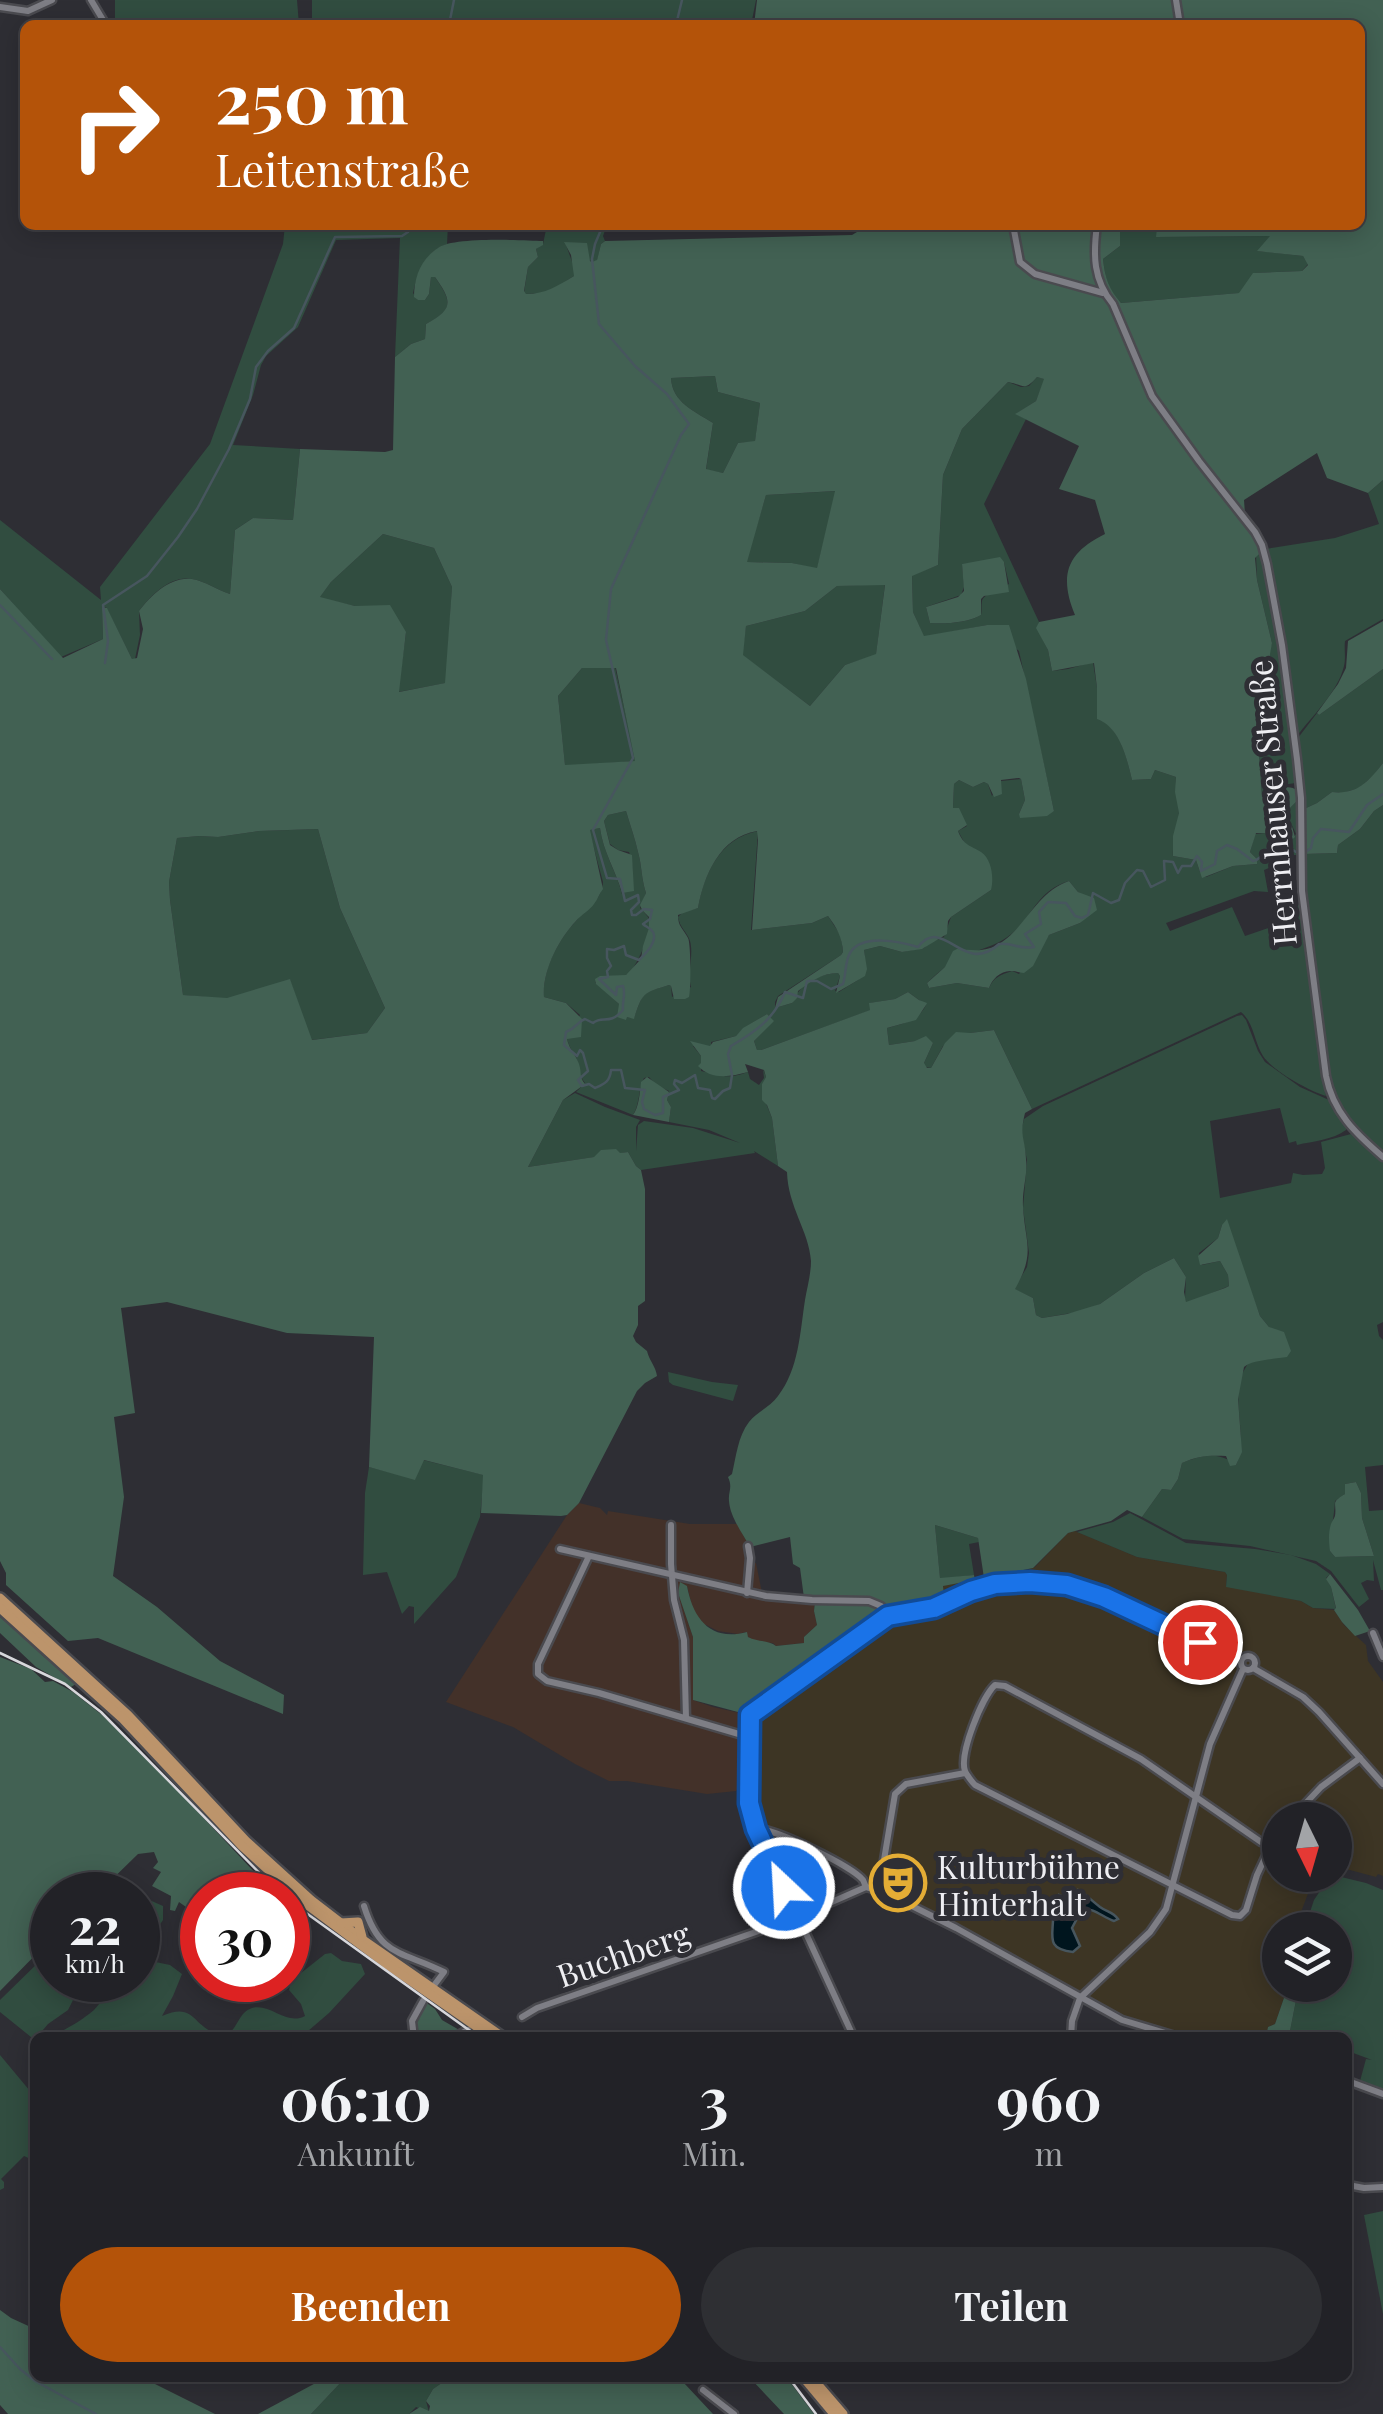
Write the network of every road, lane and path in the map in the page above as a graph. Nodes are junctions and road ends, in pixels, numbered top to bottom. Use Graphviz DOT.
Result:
graph roads {
  1 [pos="52,0"];
  2 [pos="0,7"];
  3 [pos="1013,230"];
  4 [pos="1097,230"];
  5 [pos="1104,293"];
  6 [pos="1383,1156"];
  7 [pos="671,1525"];
  8 [pos="748,1546"];
  9 [pos="560,1549"];
  10 [pos="589,1556"];
  11 [pos="672,1575"];
  12 [pos="747,1592"];
  13 [pos="0,1598"];
  14 [pos="0,1608"];
  15 [pos="888,1616"];
  16 [pos="1373,1632"];
  17 [pos="1383,1658"];
  18 [pos="1242,1665"];
  19 [pos="1253,1668"];
  20 [pos="686,1718"];
  21 [pos="749,1737"];
  22 [pos="1360,1758"];
  23 [pos="966,1773"];
  24 [pos="1383,1784"];
  25 [pos="1195,1794"];
  26 [pos="1307,1802"];
  27 [pos="756,1829"];
  28 [pos="1262,1842"];
  29 [pos="1262,1864"];
  30 [pos="1172,1886"];
  31 [pos="866,1888"];
  32 [pos="879,1890"];
  33 [pos="364,1906"];
  34 [pos="798,1917"];
  35 [pos="362,1919"];
  36 [pos="341,1923"];
  37 [pos="363,1940"];
  38 [pos="435,1984"];
  39 [pos="1080,1998"];
  40 [pos="423,2001"];
  41 [pos="522,2016"];
  42 [pos="468,2024"];
  43 [pos="413,2032"];
  44 [pos="459,2032"];
  45 [pos="485,2032"];
  46 [pos="495,2032"];
  47 [pos="851,2032"];
  48 [pos="1071,2032"];
  49 [pos="1162,2032"];
  50 [pos="1352,2082"];
  51 [pos="1383,2094"];
  52 [pos="1352,2186"];
  53 [pos="1383,2187"];
  54 [pos="807,2382"];
  55 [pos="815,2382"];
  56 [pos="703,2390"];
  57 [pos="734,2414"];
  58 [pos="834,2414"];
  59 [pos="843,2414"];
  1 -- 2 [label="street"];
  3 -- 5 [label="street"];
  4 -- 5 [label="street, Herrnhauser Straße"];
  5 -- 6 [label="street, Herrnhauser Straße"];
  7 -- 11 [label="street"];
  8 -- 12 [label="street"];
  9 -- 10 [label="street"];
  10 -- 11 [label="street"];
  10 -- 20 [label="street"];
  11 -- 12 [label="street"];
  11 -- 20 [label="street"];
  12 -- 15 [label="street"];
  13 -- 36 [label="main road"];
  14 -- 42 [label="main road"];
  15 -- 18 [label="street"];
  15 -- 21 [label="street"];
  16 -- 17 [label="street"];
  18 -- 19 [label="street"];
  18 -- 19 [label="street"];
  18 -- 25 [label="street"];
  19 -- 22 [label="street"];
  20 -- 21 [label="street"];
  21 -- 27 [label="street"];
  22 -- 24 [label="street"];
  22 -- 26 [label="street"];
  23 -- 25 [label="street"];
  23 -- 30 [label="street"];
  23 -- 32 [label="street"];
  25 -- 28 [label="street"];
  25 -- 30 [label="street"];
  27 -- 31 [label="street"];
  27 -- 34 [label="street"];
  29 -- 30 [label="street"];
  30 -- 39 [label="street"];
  31 -- 32 [label="street"];
  31 -- 34 [label="street, Buchberg"];
  32 -- 39 [label="street"];
  33 -- 35 [label="street"];
  34 -- 41 [label="street, Buchberg"];
  34 -- 47 [label="street"];
  35 -- 36 [label="main road"];
  35 -- 37 [label="main road"];
  35 -- 38 [label="street"];
  36 -- 37 [label="main road"];
  37 -- 46 [label="main road"];
  39 -- 48 [label="street"];
  39 -- 49 [label="street"];
  40 -- 43 [label="street"];
  42 -- 44 [label="street"];
  42 -- 45 [label="main road"];
  50 -- 51 [label="street"];
  52 -- 53 [label="street"];
  54 -- 58 [label="main road"];
  55 -- 59 [label="main road"];
  56 -- 57 [label="street"];
}
